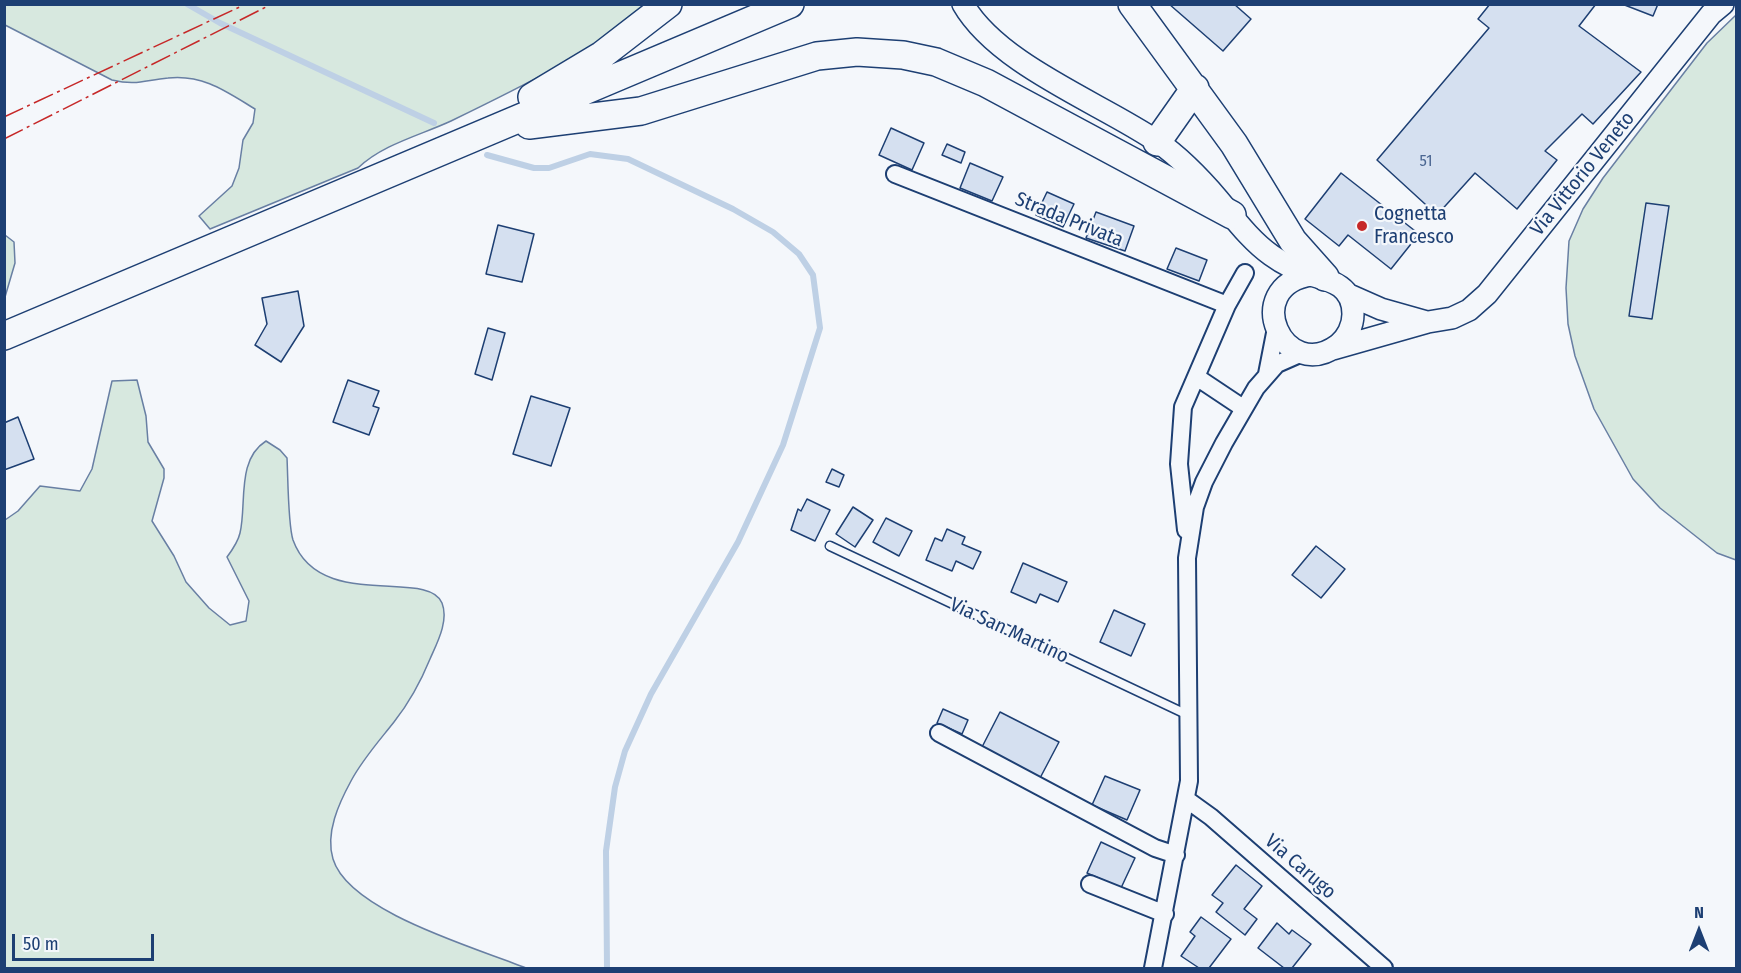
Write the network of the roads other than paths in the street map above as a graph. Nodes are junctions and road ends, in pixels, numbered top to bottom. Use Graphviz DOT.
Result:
graph roads {
  1 [pos="668,4"];
  2 [pos="790,4"];
  3 [pos="963,4"];
  4 [pos="1132,4"];
  5 [pos="1722,4"];
  6 [pos="1194,88"];
  7 [pos="481,134"];
  8 [pos="1157,142"];
  9 [pos="895,174"];
  10 [pos="378,178"];
  11 [pos="1232,215"];
  12 [pos="1260,246"];
  13 [pos="1245,273"];
  14 [pos="1318,276"];
  15 [pos="1347,294"];
  16 [pos="1276,299"];
  17 [pos="1227,305"];
  18 [pos="1428,322"];
  19 [pos="1276,328"];
  20 [pos="4,336"];
  21 [pos="1332,349"];
  22 [pos="1302,353"];
  23 [pos="1266,375"];
  24 [pos="1198,378"];
  25 [pos="1243,408"];
  26 [pos="830,546"];
  27 [pos="1188,546"];
  28 [pos="1188,715"];
  29 [pos="939,733"];
  30 [pos="1186,799"];
  31 [pos="1176,855"];
  32 [pos="1090,884"];
  33 [pos="1165,914"];
  34 [pos="1153,969"];
  35 [pos="1384,969"];
  1 -- 10 [label="main road"];
  2 -- 7 [label="main road"];
  3 -- 8 [label="street"];
  4 -- 6 [label="main road"];
  5 -- 18 [label="street, Via Vittorio Veneto"];
  6 -- 8 [label="main road"];
  6 -- 14 [label="main road"];
  7 -- 10 [label="main road"];
  7 -- 11 [label="main road"];
  8 -- 11 [label="street"];
  9 -- 17 [label="street, Strada Privata"];
  10 -- 20 [label="main road"];
  11 -- 12 [label="street"];
  12 -- 14 [label="street"];
  12 -- 16 [label="street"];
  13 -- 17 [label="street"];
  14 -- 15 [label="street"];
  14 -- 16 [label="street"];
  15 -- 18 [label="street"];
  15 -- 21 [label="street"];
  16 -- 19 [label="street"];
  17 -- 24 [label="street"];
  18 -- 21 [label="street"];
  19 -- 22 [label="street"];
  19 -- 23 [label="street"];
  21 -- 22 [label="street"];
  22 -- 23 [label="street"];
  23 -- 25 [label="street"];
  24 -- 25 [label="street"];
  24 -- 27 [label="street"];
  25 -- 27 [label="street"];
  26 -- 28 [label="lane, Via San Martino"];
  27 -- 28 [label="street"];
  28 -- 30 [label="street"];
  29 -- 31 [label="street"];
  30 -- 31 [label="street"];
  30 -- 35 [label="street, Via Carugo"];
  31 -- 33 [label="street"];
  32 -- 33 [label="street"];
  33 -- 34 [label="street"];
}
